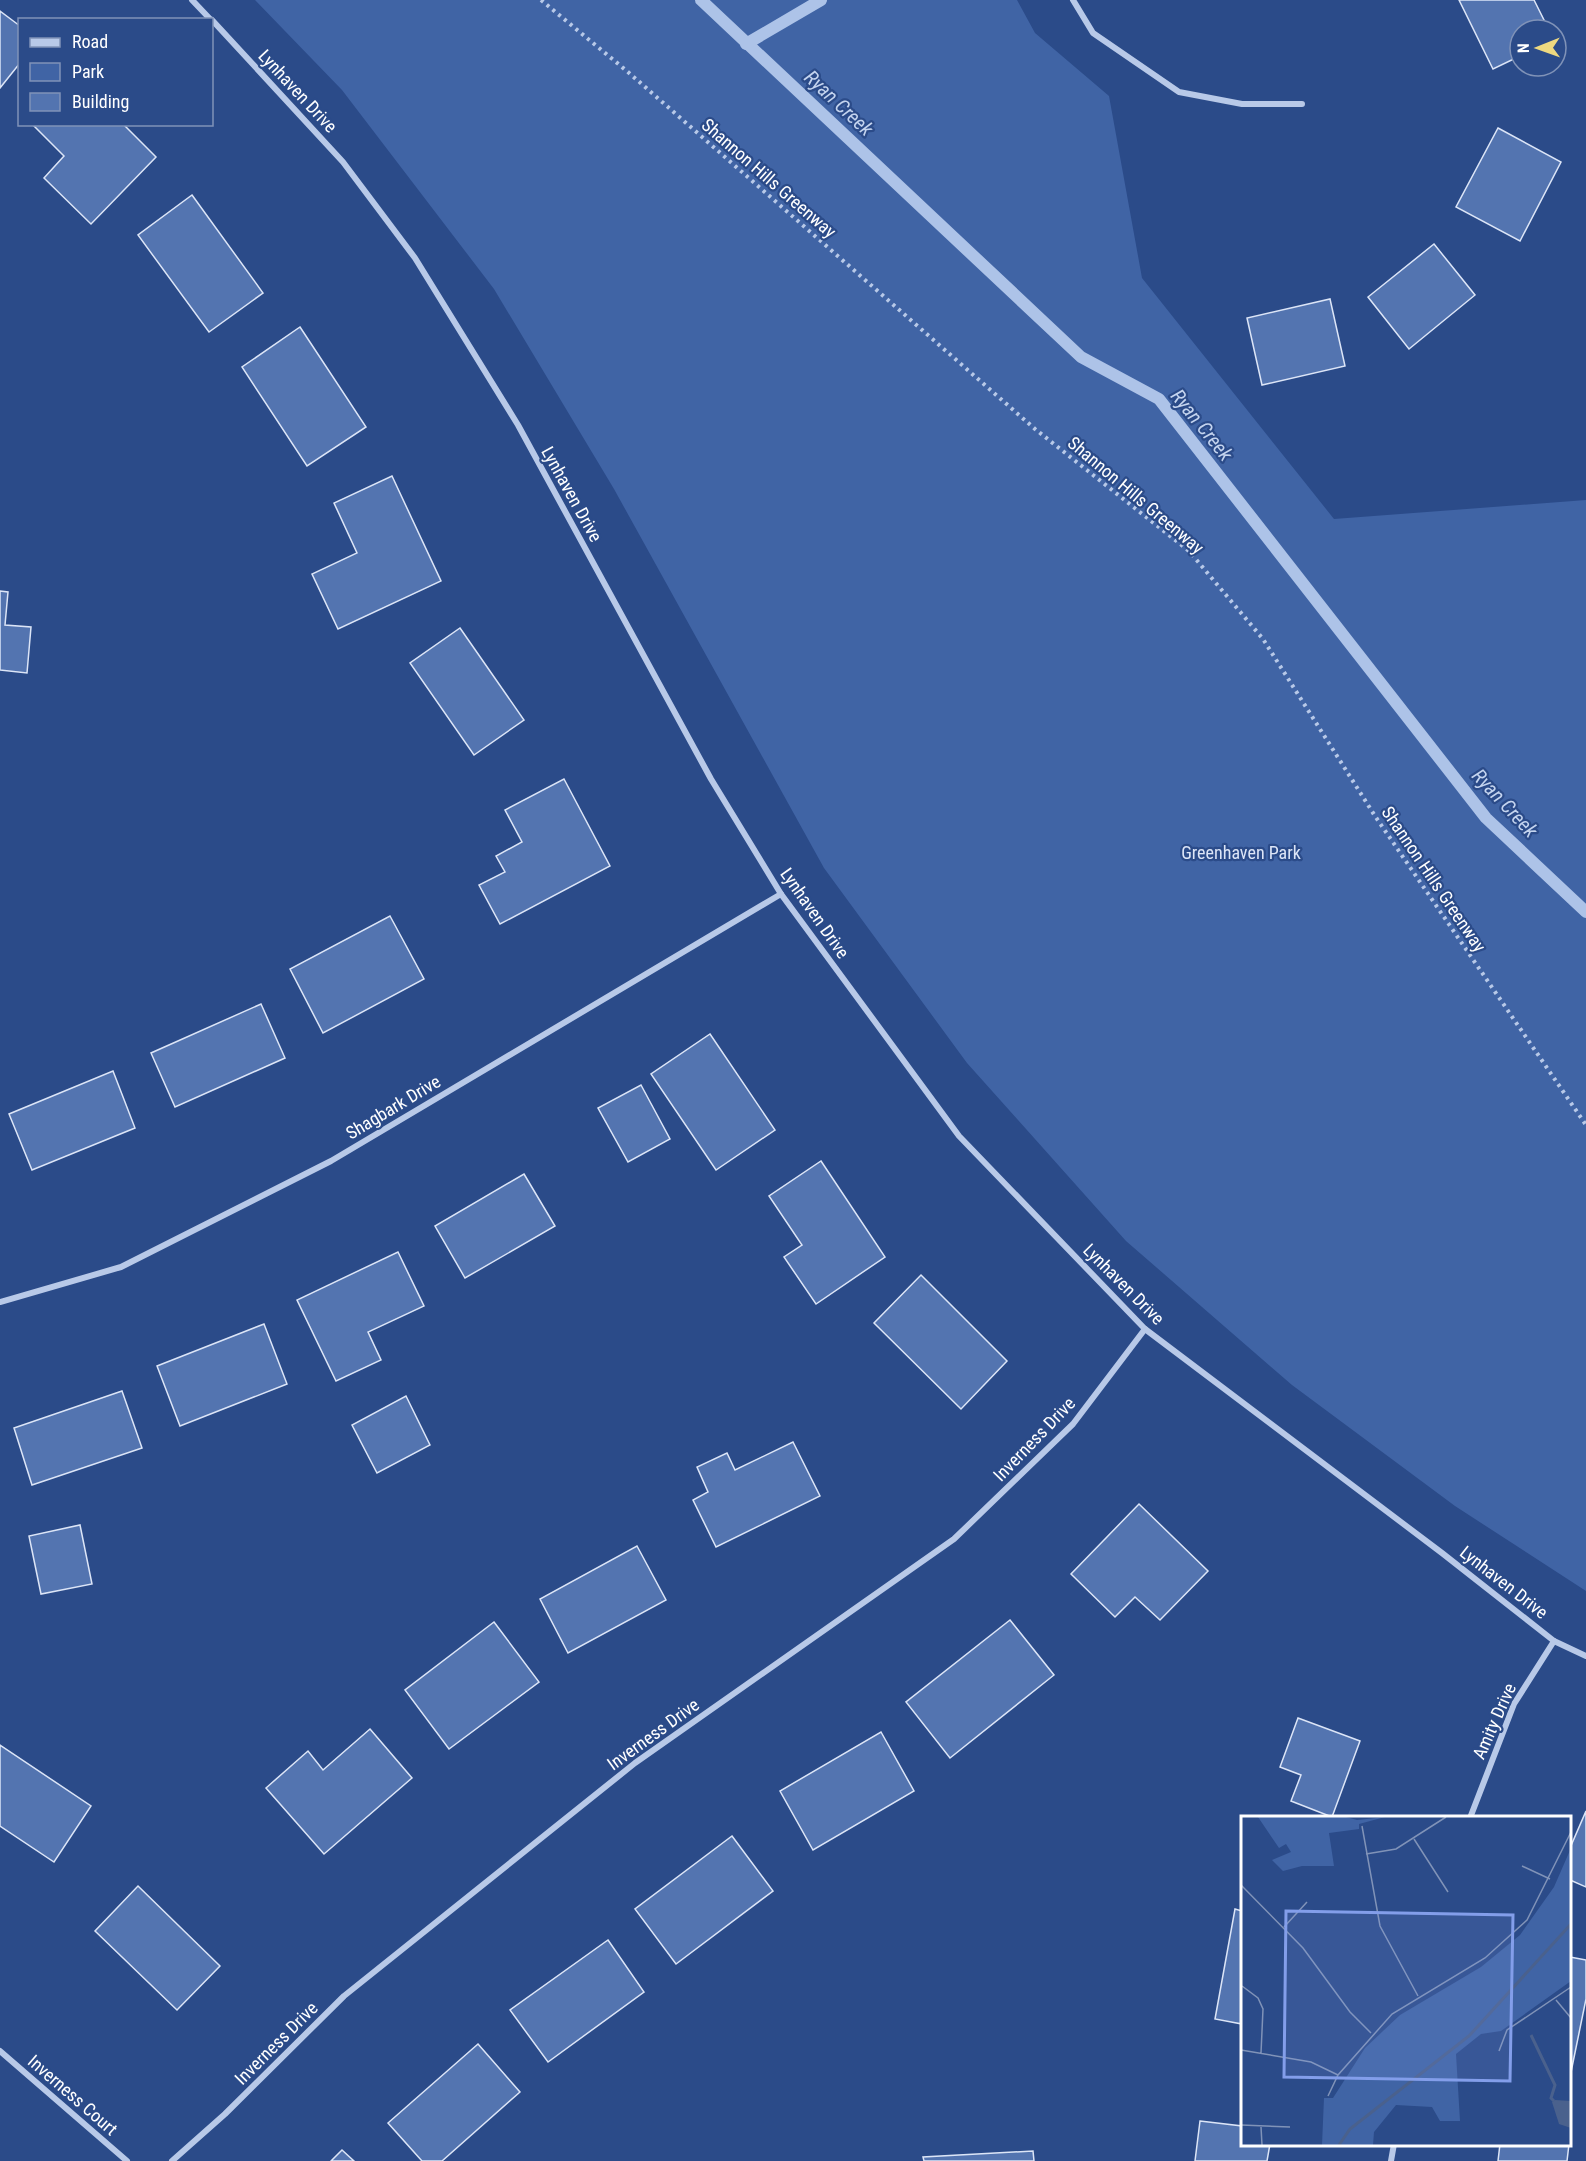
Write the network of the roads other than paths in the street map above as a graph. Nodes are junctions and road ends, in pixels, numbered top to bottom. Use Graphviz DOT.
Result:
graph roads {
  1 [pos="192,0"];
  2 [pos="1073,0"];
  3 [pos="209,18"];
  4 [pos="213,22"];
  5 [pos="1302,104"];
  6 [pos="781,894"];
  7 [pos="0,1302"];
  8 [pos="1145,1329"];
  9 [pos="1554,1641"];
  10 [pos="1586,1656"];
  11 [pos="1471,1816"];
  12 [pos="0,2051"];
  13 [pos="1394,2146"];
  14 [pos="127,2161"];
  15 [pos="172,2161"];
  16 [pos="1391,2161"];
  1 -- 3 [label="street, Lynhaven Drive"];
  2 -- 5 [label="street"];
  4 -- 6 [label="street, Lynhaven Drive"];
  6 -- 7 [label="street, Shagbark Drive"];
  6 -- 8 [label="street, Lynhaven Drive"];
  8 -- 9 [label="street, Lynhaven Drive"];
  8 -- 15 [label="street, Inverness Drive"];
  9 -- 10 [label="street, Lynhaven Drive"];
  9 -- 11 [label="street, Amity Drive"];
  12 -- 14 [label="street, Inverness Court"];
  13 -- 16 [label="street"];
}
